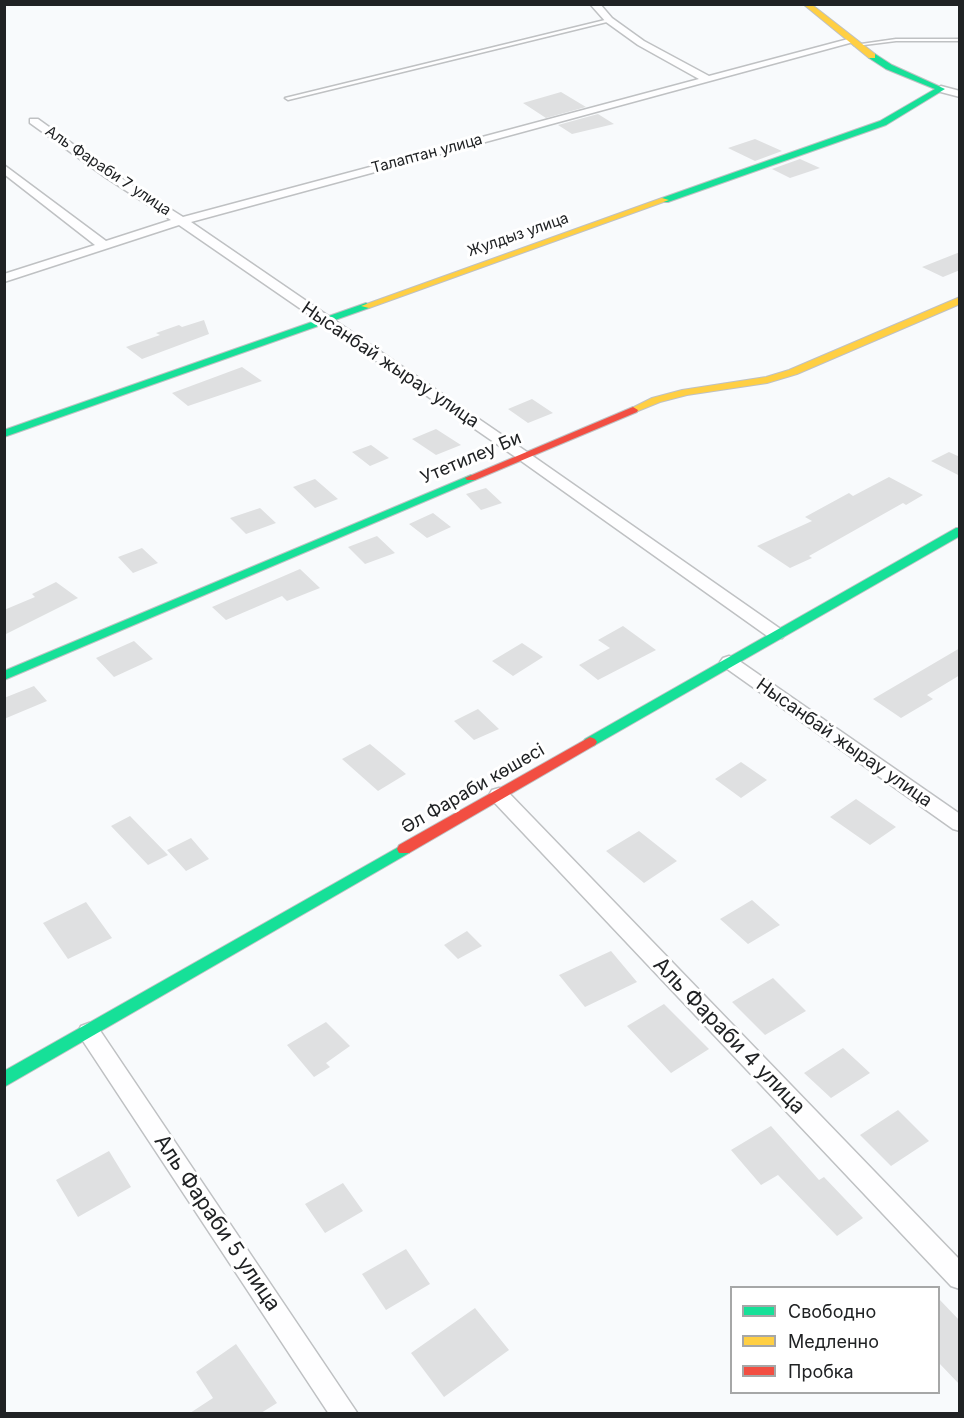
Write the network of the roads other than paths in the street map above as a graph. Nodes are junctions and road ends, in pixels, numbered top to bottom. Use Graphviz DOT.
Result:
graph roads {
  1 [pos="594,4"];
  2 [pos="806,4"];
  3 [pos="609,20"];
  4 [pos="960,40"];
  5 [pos="854,43"];
  6 [pos="706,79"];
  7 [pos="941,89"];
  8 [pos="960,94"];
  9 [pos="288,98"];
  10 [pos="34,121"];
  11 [pos="4,168"];
  12 [pos="181,220"];
  13 [pos="104,246"];
  14 [pos="4,278"];
  15 [pos="960,300"];
  16 [pos="324,321"];
  17 [pos="4,434"];
  18 [pos="522,455"];
  19 [pos="960,531"];
  20 [pos="776,634"];
  21 [pos="729,662"];
  22 [pos="4,676"];
  23 [pos="499,795"];
  24 [pos="960,824"];
  25 [pos="88,1032"];
  26 [pos="4,1080"];
  27 [pos="960,1278"];
  28 [pos="345,1413"];
  1 -- 3 [label="street"];
  2 -- 5 [label="street"];
  3 -- 6 [label="street"];
  3 -- 9 [label="lane"];
  4 -- 5 [label="lane"];
  5 -- 6 [label="street, Талаптан улица"];
  5 -- 7 [label="street"];
  6 -- 12 [label="street, Талаптан улица"];
  7 -- 8 [label="street"];
  7 -- 16 [label="street, Жулдыз улица"];
  10 -- 12 [label="street, Аль Фараби 7 улица"];
  11 -- 13 [label="street"];
  12 -- 13 [label="street, Талаптан улица"];
  12 -- 16 [label="street, Нысанбай жырау улица"];
  13 -- 14 [label="street, Талаптан улица"];
  15 -- 18 [label="street, Утетилеу Би"];
  16 -- 17 [label="street, Жулдыз улица"];
  16 -- 18 [label="street, Нысанбай жырау улица"];
  18 -- 20 [label="street, Нысанбай жырау улица"];
  18 -- 22 [label="street, Утетилеу Би"];
  19 -- 20 [label="street, Әл Фараби көшесі"];
  20 -- 21 [label="street, Әл Фараби көшесі"];
  21 -- 23 [label="street, Әл Фараби көшесі"];
  21 -- 24 [label="street, Нысанбай жырау улица"];
  23 -- 25 [label="street, Әл Фараби көшесі"];
  23 -- 27 [label="street, Аль Фараби 4 улица"];
  25 -- 26 [label="street, Әл Фараби көшесі"];
  25 -- 28 [label="street, Аль Фараби 5 улица"];
}
